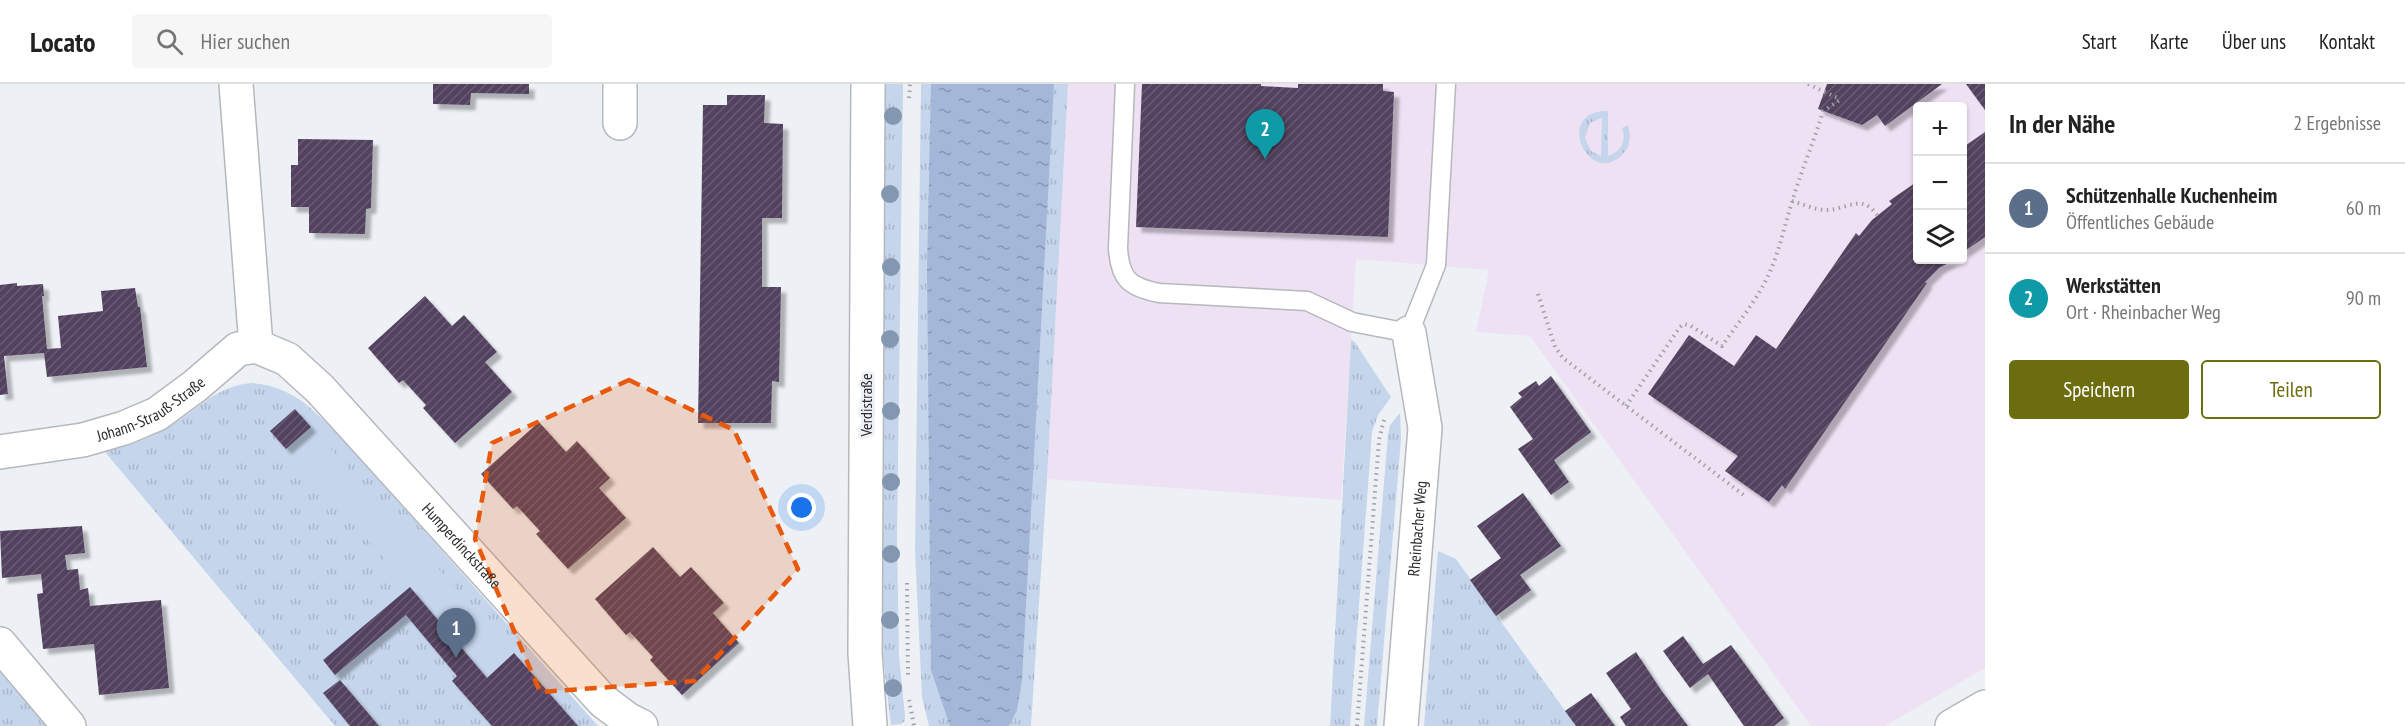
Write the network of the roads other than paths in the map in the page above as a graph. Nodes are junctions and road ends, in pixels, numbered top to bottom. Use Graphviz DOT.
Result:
graph roads {
  1 [pos="236,84"];
  2 [pos="620,84"];
  3 [pos="867,84"];
  4 [pos="1125,84"];
  5 [pos="1446,84"];
  6 [pos="620,123"];
  7 [pos="1409,333"];
  8 [pos="256,346"];
  9 [pos="0,452"];
  10 [pos="0,644"];
  11 [pos="1985,707"];
  12 [pos="69,726"];
  13 [pos="641,726"];
  14 [pos="870,726"];
  15 [pos="1401,726"];
  16 [pos="1952,726"];
  1 -- 8 [label="street"];
  2 -- 6 [label="street"];
  3 -- 14 [label="street, Verdistraße"];
  4 -- 7 [label="lane"];
  5 -- 7 [label="lane"];
  7 -- 15 [label="street, Rheinbacher Weg"];
  8 -- 9 [label="street, Johann-Strauß-Straße"];
  8 -- 13 [label="street, Humperdinckstraße"];
  10 -- 12 [label="street"];
  11 -- 16 [label="street"];
}
